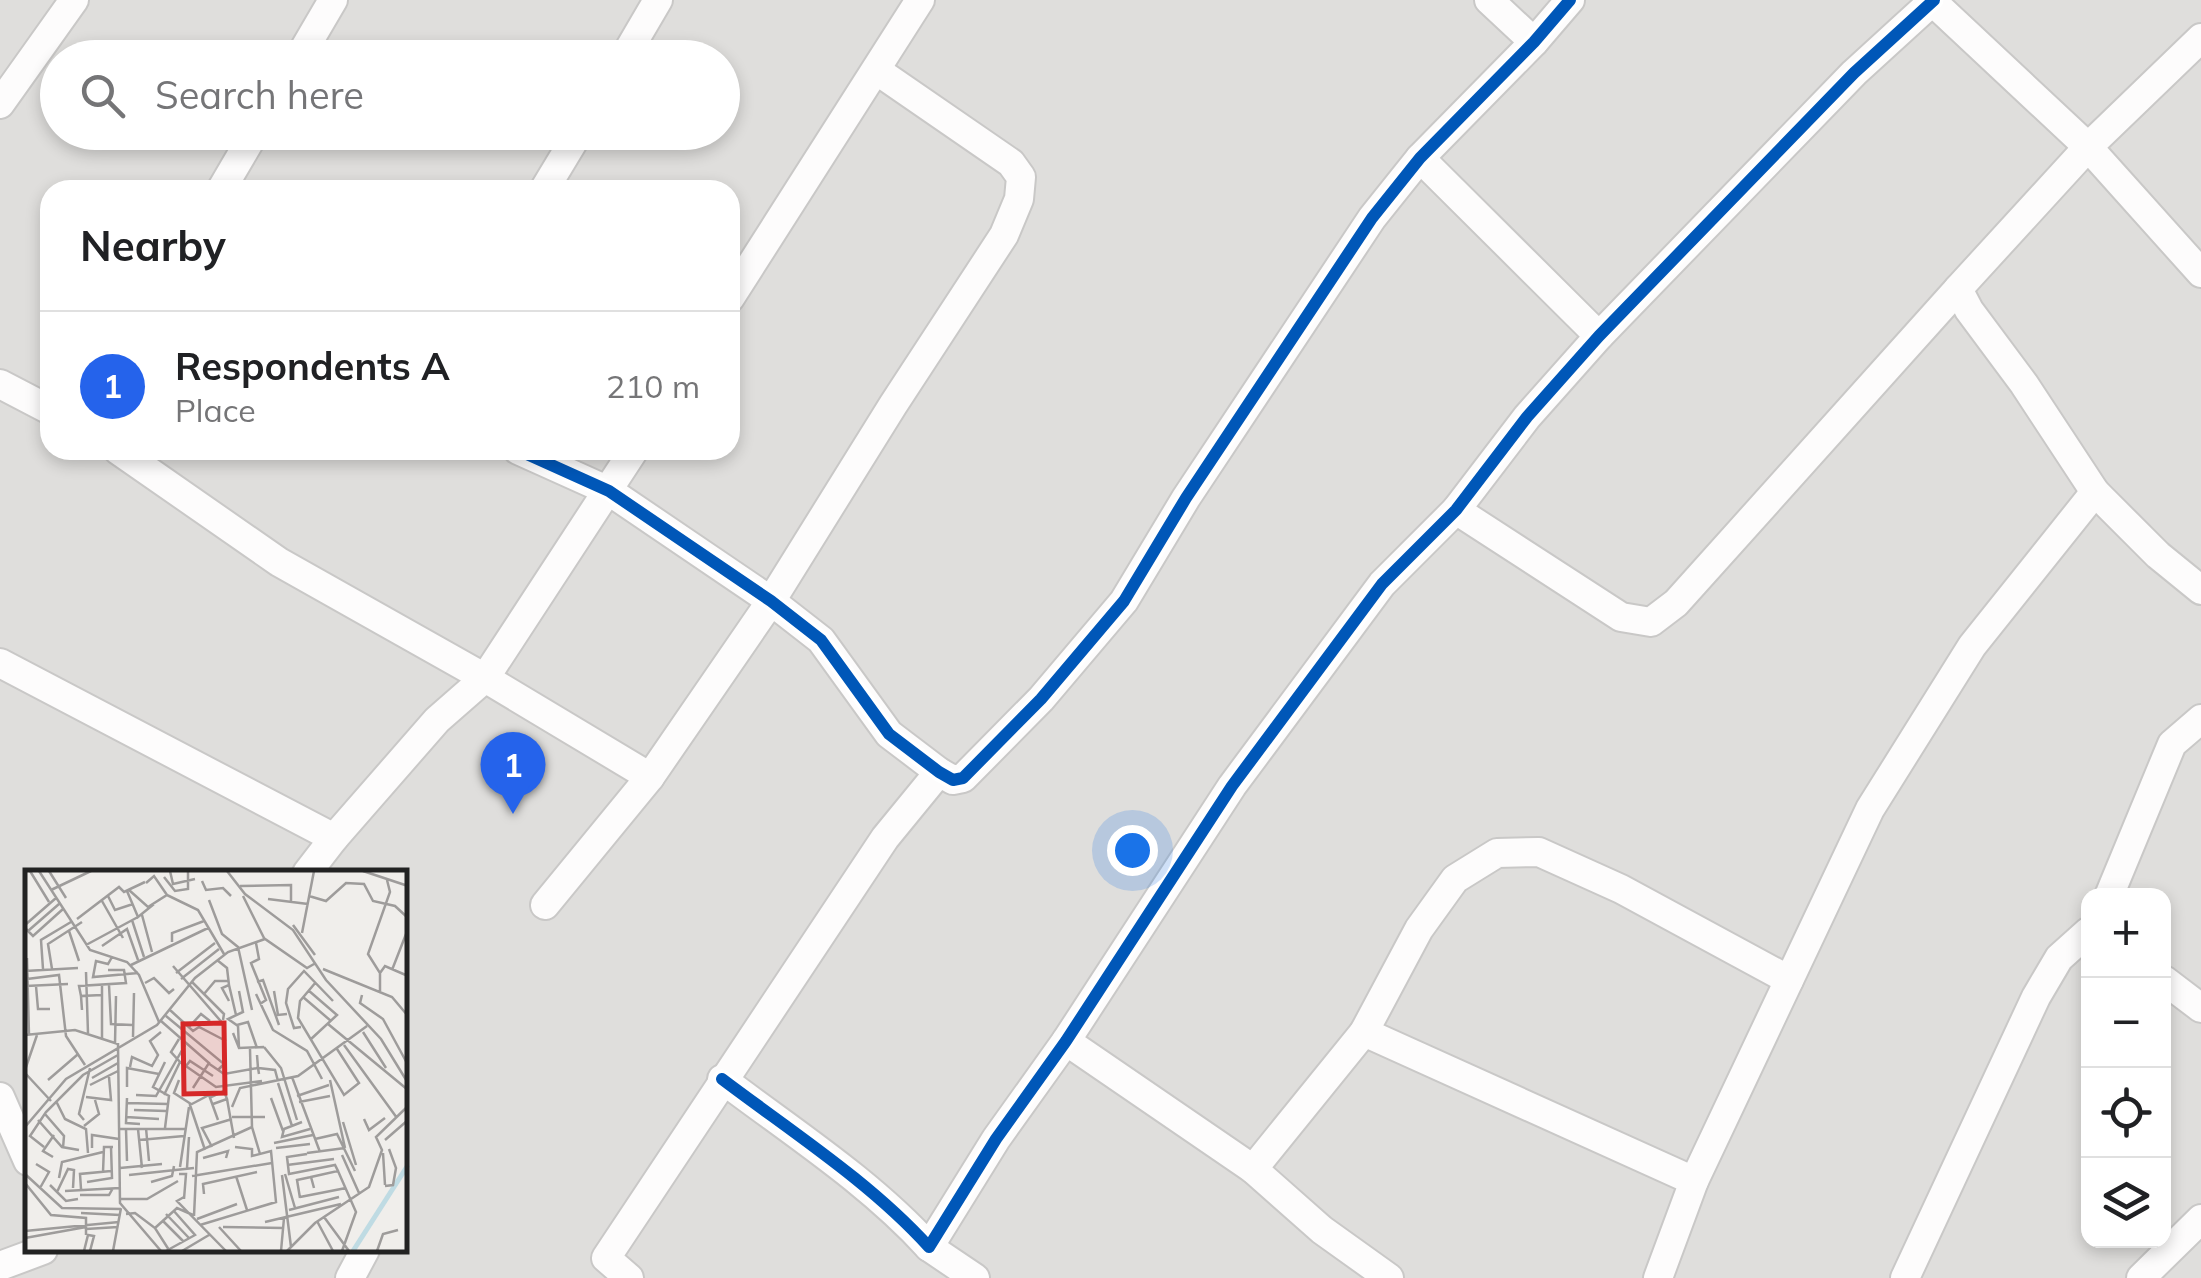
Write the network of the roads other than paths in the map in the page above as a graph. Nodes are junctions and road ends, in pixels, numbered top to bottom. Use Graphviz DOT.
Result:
graph roads {
  1 [pos="74,0"];
  2 [pos="333,0"];
  3 [pos="658,0"];
  4 [pos="920,0"];
  5 [pos="1490,0"];
  6 [pos="1570,0"];
  7 [pos="1934,1"];
  8 [pos="2201,38"];
  9 [pos="46,40"];
  10 [pos="310,40"];
  11 [pos="635,40"];
  12 [pos="1534,42"];
  13 [pos="40,48"];
  14 [pos="876,70"];
  15 [pos="0,104"];
  16 [pos="2088,147"];
  17 [pos="244,150"];
  18 [pos="569,150"];
  19 [pos="1420,158"];
  20 [pos="227,180"];
  21 [pos="550,180"];
  22 [pos="2201,273"];
  23 [pos="740,282"];
  24 [pos="1958,289"];
  25 [pos="1600,336"];
  26 [pos="0,384"];
  27 [pos="40,405"];
  28 [pos="132,460"];
  29 [pos="540,460"];
  30 [pos="628,460"];
  31 [pos="608,491"];
  32 [pos="2096,492"];
  33 [pos="1456,510"];
  34 [pos="2201,590"];
  35 [pos="771,601"];
  36 [pos="0,663"];
  37 [pos="485,678"];
  38 [pos="2201,719"];
  39 [pos="939,772"];
  40 [pos="650,777"];
  41 [pos="334,838"];
  42 [pos="309,870"];
  43 [pos="2112,888"];
  44 [pos="545,906"];
  45 [pos="2081,938"];
  46 [pos="1789,980"];
  47 [pos="2171,985"];
  48 [pos="2201,1008"];
  49 [pos="1364,1032"];
  50 [pos="1066,1041"];
  51 [pos="722,1079"];
  52 [pos="0,1097"];
  53 [pos="25,1154"];
  54 [pos="1252,1168"];
  55 [pos="1694,1180"];
  56 [pos="2201,1218"];
  57 [pos="930,1247"];
  58 [pos="35,1253"];
  59 [pos="363,1253"];
  60 [pos="0,1266"];
  61 [pos="350,1278"];
  62 [pos="628,1278"];
  63 [pos="975,1278"];
  64 [pos="1388,1278"];
  65 [pos="1658,1278"];
  66 [pos="1905,1278"];
  67 [pos="2141,1278"];
  1 -- 9 [label="street"];
  2 -- 10 [label="street"];
  3 -- 11 [label="street"];
  4 -- 14 [label="street"];
  5 -- 12 [label="street"];
  6 -- 12 [label="street"];
  7 -- 16 [label="street"];
  7 -- 25 [label="street"];
  8 -- 16 [label="street"];
  12 -- 19 [label="street"];
  13 -- 15 [label="street"];
  14 -- 23 [label="street"];
  14 -- 35 [label="street"];
  16 -- 22 [label="street"];
  16 -- 24 [label="street"];
  17 -- 20 [label="street"];
  18 -- 21 [label="street"];
  19 -- 25 [label="street"];
  19 -- 39 [label="street"];
  24 -- 32 [label="street"];
  24 -- 33 [label="street"];
  25 -- 33 [label="street"];
  26 -- 27 [label="street"];
  28 -- 37 [label="street"];
  29 -- 31 [label="street"];
  30 -- 31 [label="street"];
  31 -- 35 [label="street"];
  31 -- 37 [label="street"];
  32 -- 34 [label="street"];
  32 -- 46 [label="street"];
  33 -- 50 [label="street"];
  35 -- 39 [label="street"];
  35 -- 40 [label="street"];
  36 -- 41 [label="street"];
  37 -- 40 [label="street"];
  37 -- 41 [label="street"];
  38 -- 43 [label="street"];
  39 -- 51 [label="street"];
  40 -- 44 [label="street"];
  41 -- 42 [label="street"];
  45 -- 66 [label="street"];
  46 -- 49 [label="street"];
  46 -- 55 [label="street"];
  47 -- 48 [label="street"];
  49 -- 54 [label="street"];
  49 -- 55 [label="street"];
  50 -- 54 [label="street"];
  50 -- 57 [label="street"];
  51 -- 57 [label="street"];
  51 -- 62 [label="street"];
  52 -- 53 [label="street"];
  54 -- 64 [label="street"];
  55 -- 65 [label="street"];
  56 -- 67 [label="street"];
  57 -- 63 [label="street"];
  58 -- 60 [label="street"];
  59 -- 61 [label="street"];
}
